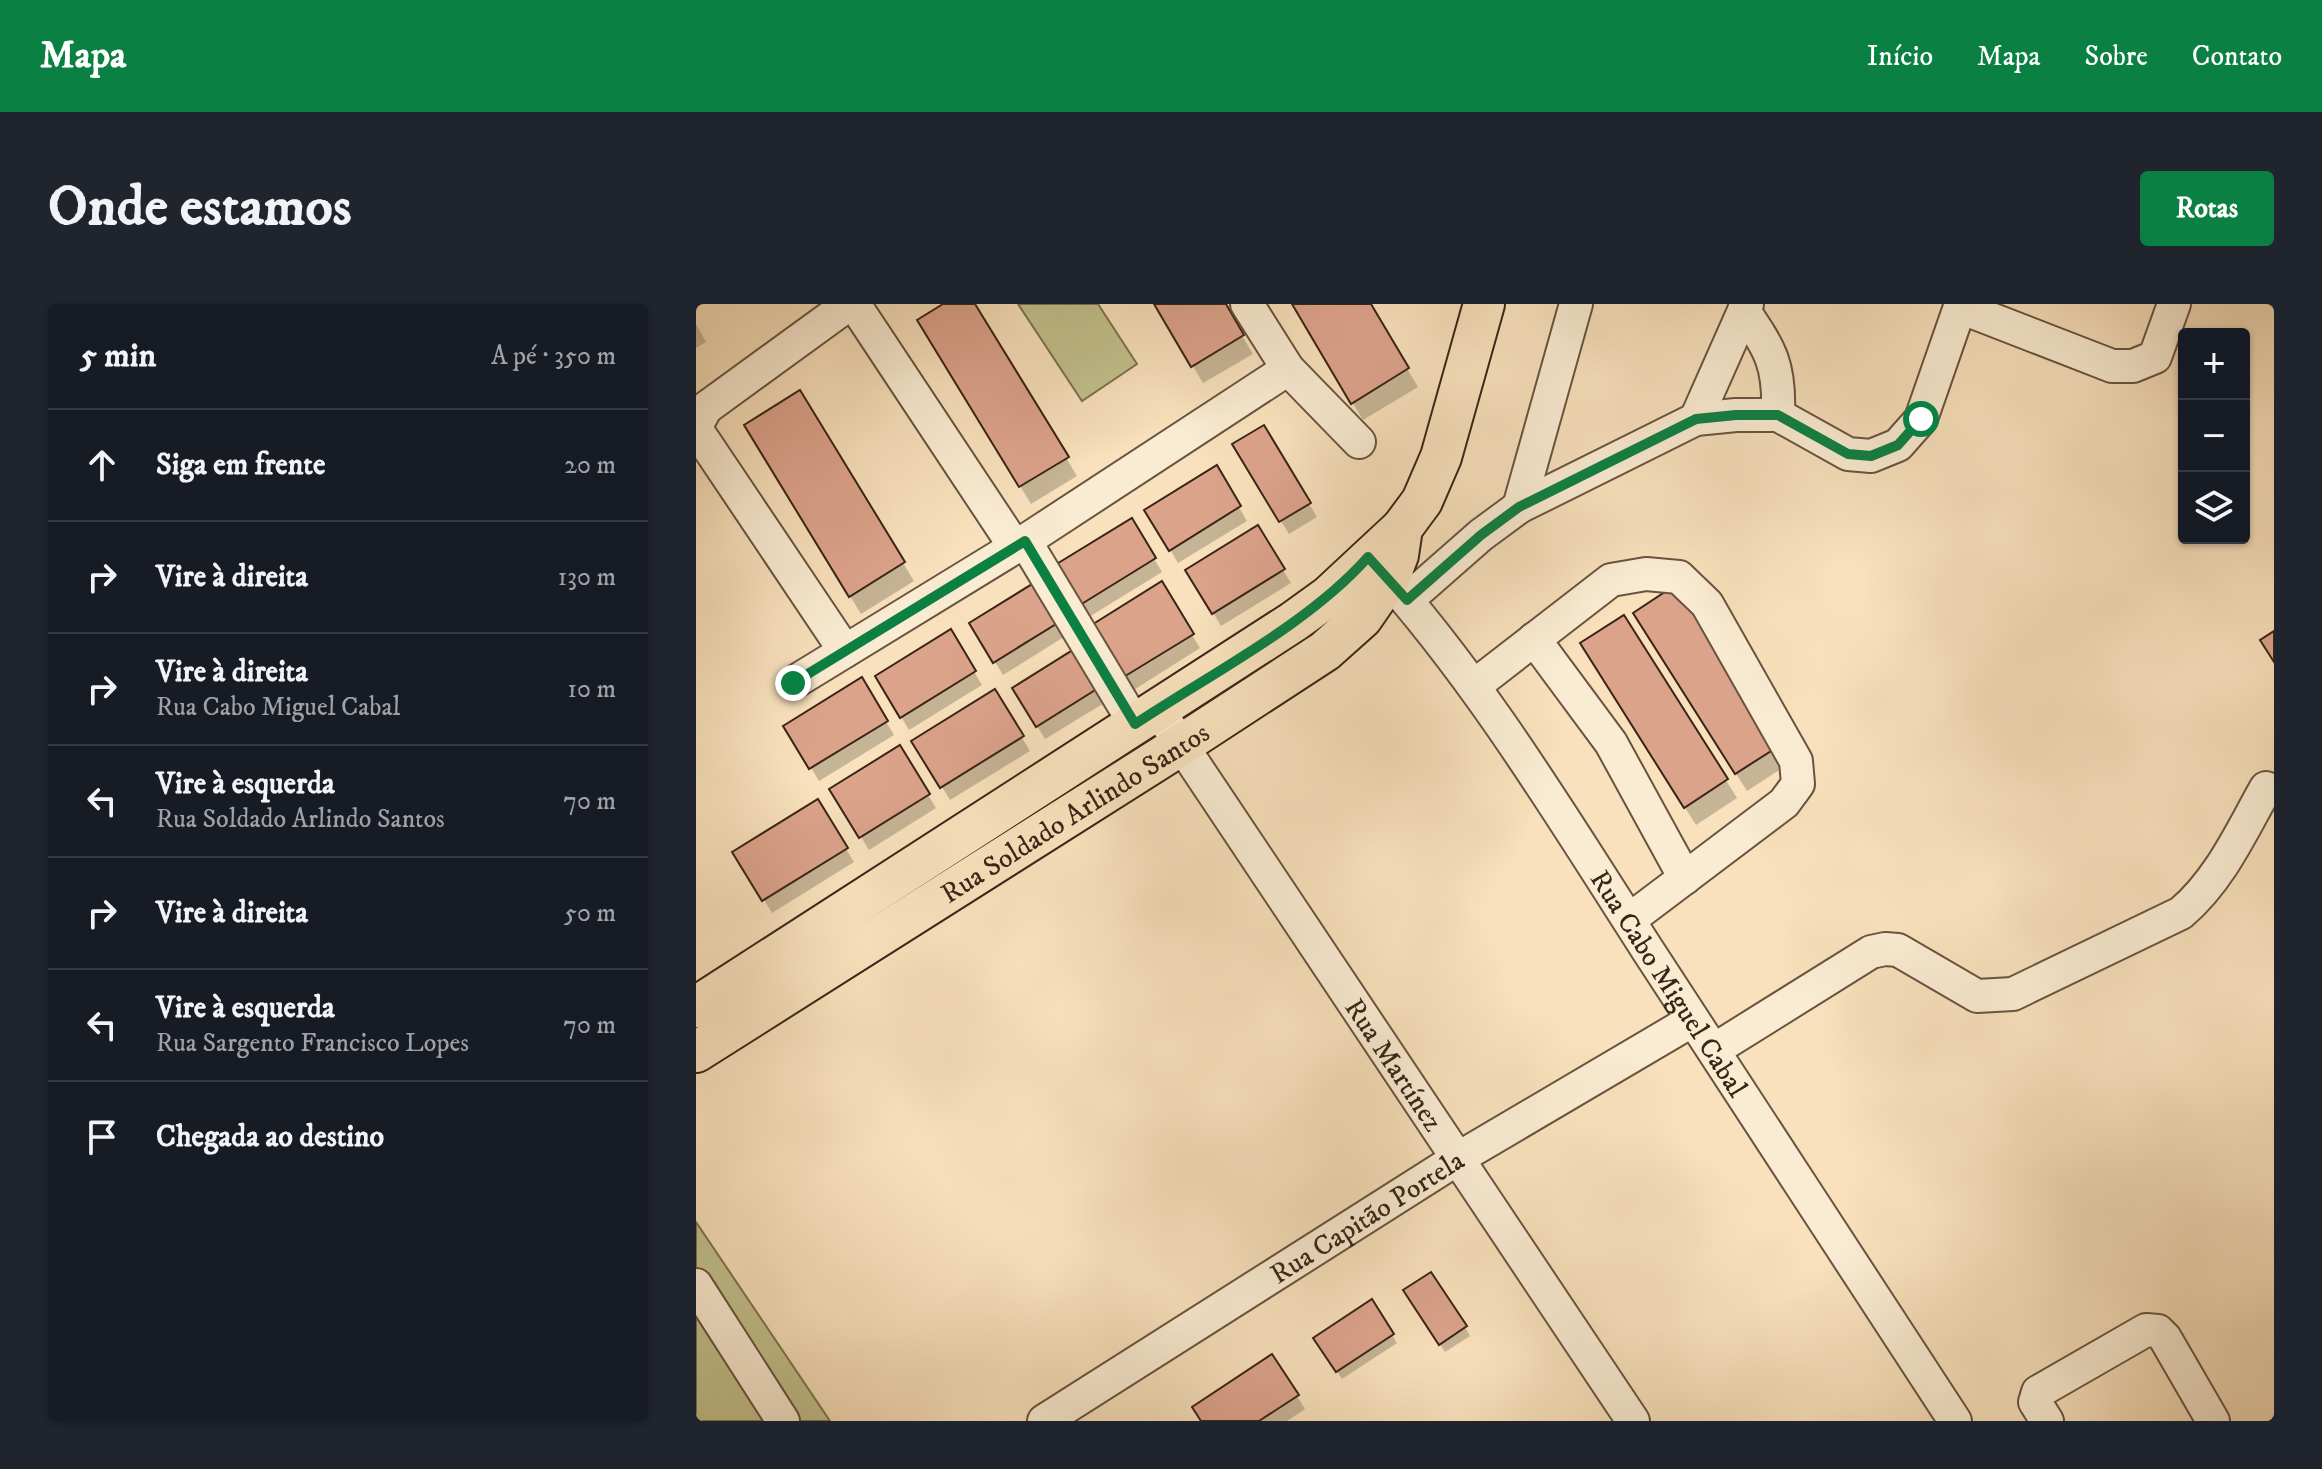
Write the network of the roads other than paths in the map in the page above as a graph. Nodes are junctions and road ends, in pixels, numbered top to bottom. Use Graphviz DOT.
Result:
graph roads {
  1 [pos="852,304"];
  2 [pos="1247,304"];
  3 [pos="1484,304"];
  4 [pos="1576,304"];
  5 [pos="2174,304"];
  6 [pos="1960,306"];
  7 [pos="1746,308"];
  8 [pos="1288,369"];
  9 [pos="1778,415"];
  10 [pos="698,418"];
  11 [pos="1696,419"];
  12 [pos="1359,442"];
  13 [pos="1519,507"];
  14 [pos="1020,544"];
  15 [pos="1388,579"];
  16 [pos="1534,639"];
  17 [pos="845,651"];
  18 [pos="793,683"];
  19 [pos="1474,686"];
  20 [pos="1146,717"];
  21 [pos="1181,745"];
  22 [pos="2266,788"];
  23 [pos="1685,878"];
  24 [pos="1629,920"];
  25 [pos="696,1007"];
  26 [pos="1693,1020"];
  27 [pos="1714,1050"];
  28 [pos="696,1052"];
  29 [pos="1457,1159"];
  30 [pos="696,1285"];
  31 [pos="783,1421"];
  32 [pos="1044,1421"];
  33 [pos="1633,1421"];
  34 [pos="1955,1421"];
  35 [pos="2047,1421"];
  36 [pos="2213,1421"];
  1 -- 10 [label="street"];
  1 -- 14 [label="street, Rua Martínez"];
  2 -- 8 [label="street"];
  3 -- 15 [label="main road, Rua Soldado Arlindo Santos"];
  4 -- 13 [label="street"];
  5 -- 6 [label="street"];
  6 -- 9 [label="street"];
  7 -- 9 [label="street"];
  7 -- 11 [label="street"];
  8 -- 12 [label="street"];
  8 -- 14 [label="street"];
  9 -- 11 [label="street"];
  10 -- 17 [label="street"];
  11 -- 13 [label="street"];
  13 -- 15 [label="street"];
  14 -- 17 [label="street"];
  14 -- 20 [label="street, Rua Martínez"];
  15 -- 19 [label="street, Rua Cabo Miguel Cabal"];
  15 -- 20 [label="main road, Rua Soldado Arlindo Santos"];
  15 -- 21 [label="main road, Rua Soldado Arlindo Santos"];
  16 -- 19 [label="street"];
  16 -- 23 [label="street"];
  16 -- 23 [label="street"];
  17 -- 18 [label="street"];
  19 -- 24 [label="street, Rua Cabo Miguel Cabal"];
  20 -- 21 [label="street, Rua Martínez"];
  20 -- 25 [label="main road, Rua Soldado Arlindo Santos"];
  21 -- 28 [label="main road, Rua Soldado Arlindo Santos"];
  21 -- 29 [label="street, Rua Martínez"];
  22 -- 27 [label="street"];
  23 -- 24 [label="street"];
  24 -- 26 [label="street, Rua Cabo Miguel Cabal"];
  26 -- 27 [label="street, Rua Cabo Miguel Cabal"];
  26 -- 29 [label="street, Rua Capitão Portela"];
  27 -- 34 [label="street, Rua Cabo Miguel Cabal"];
  29 -- 32 [label="street, Rua Capitão Portela"];
  29 -- 33 [label="street, Rua Martínez"];
  30 -- 31 [label="street"];
  35 -- 36 [label="street"];
}
